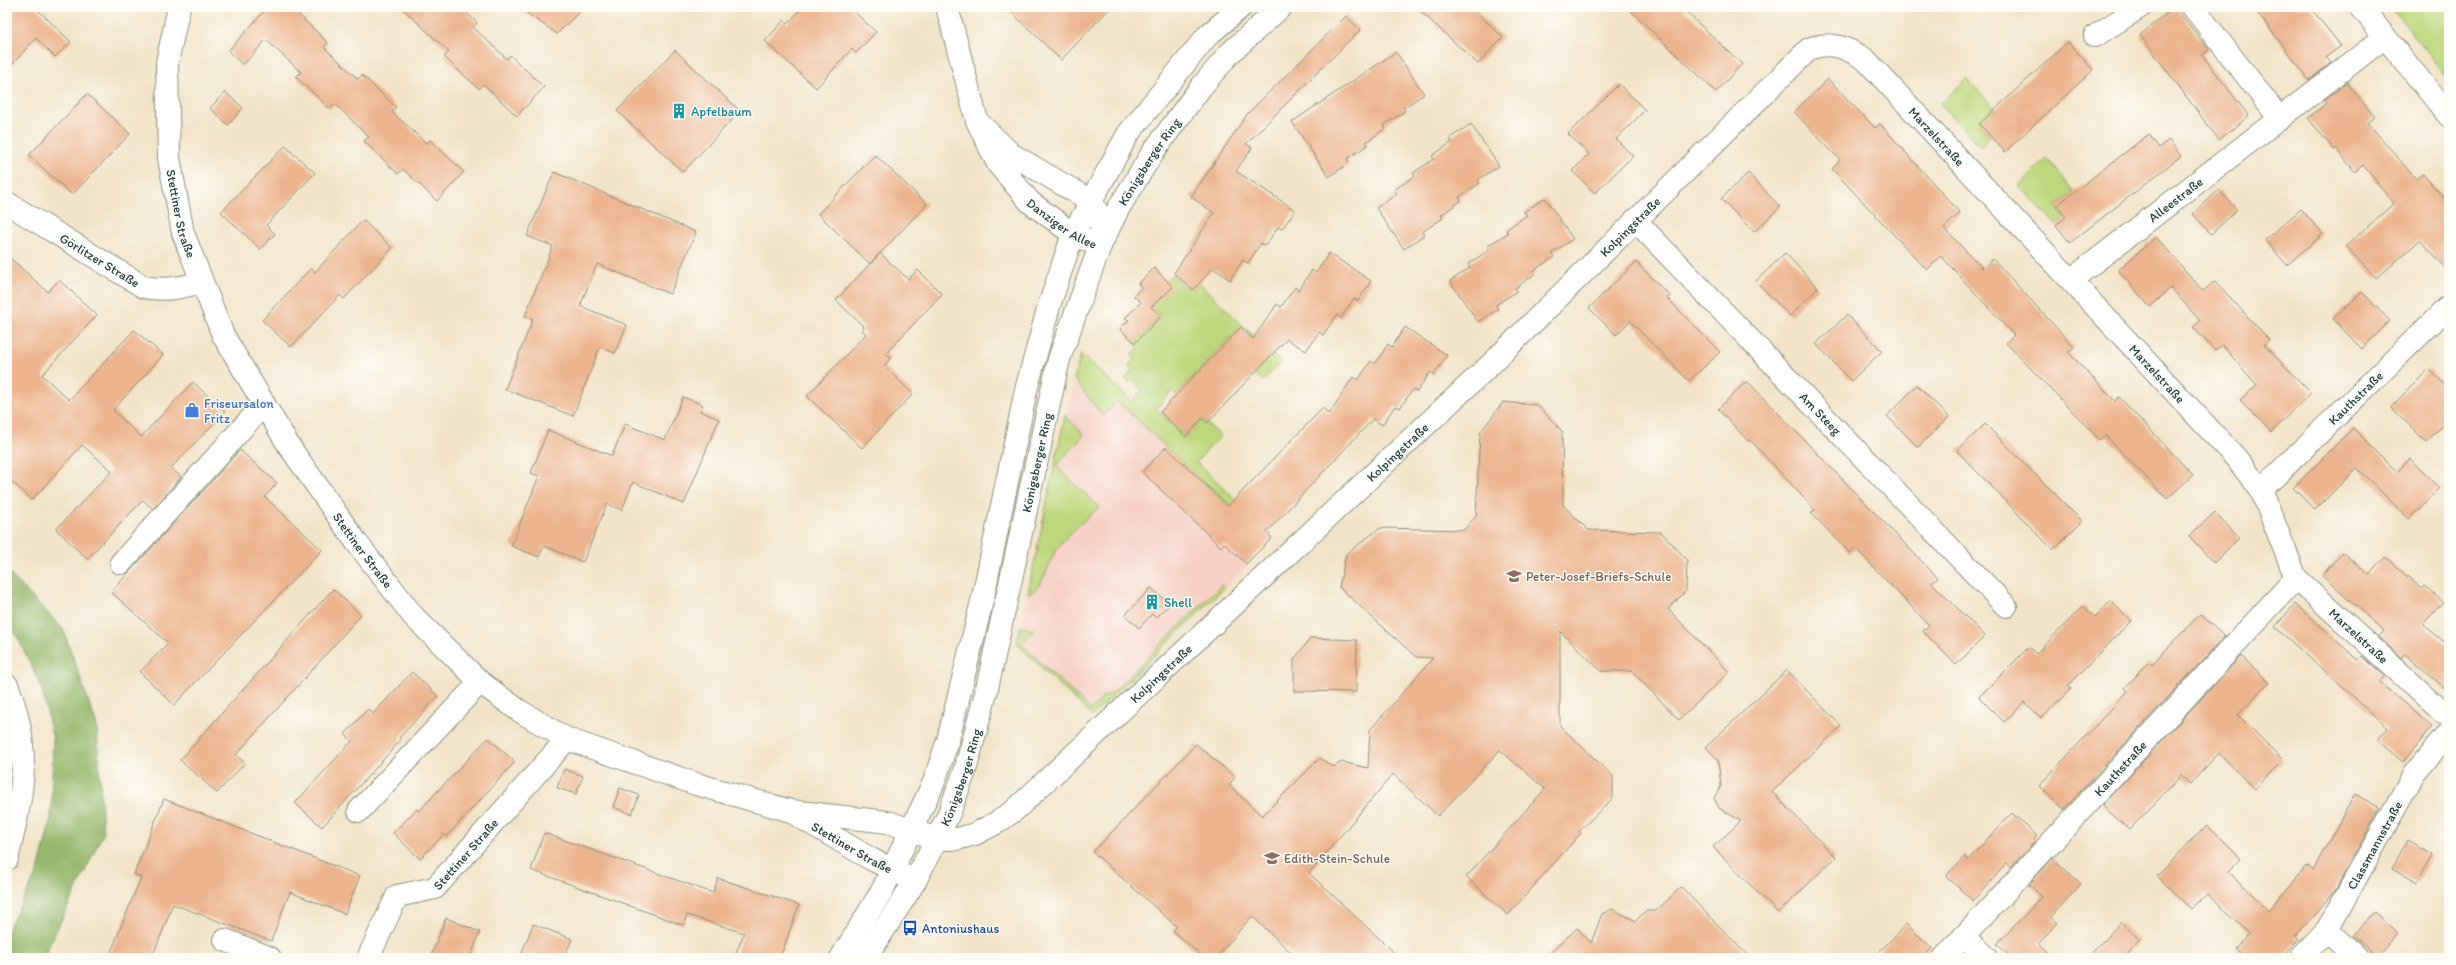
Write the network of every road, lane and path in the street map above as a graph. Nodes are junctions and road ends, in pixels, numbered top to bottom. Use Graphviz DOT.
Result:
graph roads {
  1 [pos="179,7"];
  2 [pos="947,7"];
  3 [pos="1241,7"];
  4 [pos="1281,7"];
  5 [pos="2140,7"];
  6 [pos="2192,7"];
  7 [pos="2361,7"];
  8 [pos="2095,36"];
  9 [pos="2385,37"];
  10 [pos="1840,46"];
  11 [pos="2449,116"];
  12 [pos="2280,119"];
  13 [pos="977,121"];
  14 [pos="1091,201"];
  15 [pos="7,203"];
  16 [pos="1635,220"];
  17 [pos="1073,234"];
  18 [pos="1100,246"];
  19 [pos="2071,280"];
  20 [pos="201,282"];
  21 [pos="2449,306"];
  22 [pos="264,404"];
  23 [pos="2261,490"];
  24 [pos="121,563"];
  25 [pos="2296,578"];
  26 [pos="2006,606"];
  27 [pos="480,682"];
  28 [pos="7,685"];
  29 [pos="2449,718"];
  30 [pos="2449,732"];
  31 [pos="567,739"];
  32 [pos="359,811"];
  33 [pos="790,811"];
  34 [pos="12,827"];
  35 [pos="911,830"];
  36 [pos="937,839"];
  37 [pos="7,859"];
  38 [pos="892,870"];
  39 [pos="916,881"];
  40 [pos="2327,930"];
  41 [pos="1964,936"];
  42 [pos="225,940"];
  43 [pos="270,958"];
  44 [pos="368,958"];
  45 [pos="840,958"];
  46 [pos="866,958"];
  47 [pos="1944,958"];
  48 [pos="1987,958"];
  49 [pos="2300,958"];
  50 [pos="2357,958"];
  1 -- 20 [label="main road, Stettiner Straße"];
  2 -- 13 [label="main road, Danziger Allee"];
  3 -- 14 [label="main road, Königsberger Ring"];
  4 -- 18 [label="main road, Königsberger Ring"];
  5 -- 8 [label="main road"];
  6 -- 12 [label="main road"];
  7 -- 9 [label="main road"];
  9 -- 11 [label="main road"];
  9 -- 12 [label="main road, Alleestraße"];
  10 -- 16 [label="main road, Kolpingstraße"];
  10 -- 19 [label="main road, Marzelstraße"];
  12 -- 19 [label="main road, Alleestraße"];
  13 -- 14 [label="main road, Danziger Allee"];
  13 -- 17 [label="main road, Danziger Allee"];
  14 -- 17 [label="main road, Königsberger Ring"];
  14 -- 18 [label="main road, Danziger Allee"];
  15 -- 20 [label="main road, Görlitzer Straße"];
  16 -- 26 [label="main road, Am Steeg"];
  16 -- 36 [label="main road, Kolpingstraße"];
  17 -- 18 [label="main road, Danziger Allee"];
  17 -- 35 [label="main road, Königsberger Ring"];
  18 -- 36 [label="main road, Königsberger Ring"];
  19 -- 23 [label="main road, Marzelstraße"];
  20 -- 22 [label="main road, Stettiner Straße"];
  21 -- 23 [label="main road, Kauthstraße"];
  22 -- 24 [label="main road"];
  22 -- 27 [label="main road, Stettiner Straße"];
  23 -- 25 [label="main road, Marzelstraße"];
  25 -- 29 [label="main road, Marzelstraße"];
  25 -- 41 [label="main road, Kauthstraße"];
  27 -- 31 [label="main road, Stettiner Straße"];
  27 -- 32 [label="main road"];
  28 -- 34 [label="main road"];
  30 -- 40 [label="main road, Classmannstraße"];
  31 -- 33 [label="main road, Stettiner Straße"];
  31 -- 44 [label="main road, Stettiner Straße"];
  33 -- 35 [label="main road, Stettiner Straße"];
  33 -- 38 [label="main road, Stettiner Straße"];
  34 -- 37 [label="main road"];
  35 -- 36 [label="main road, Kolpingstraße"];
  35 -- 38 [label="main road, Königsberger Ring"];
  36 -- 39 [label="main road, Königsberger Ring"];
  38 -- 39 [label="main road, Stettiner Straße"];
  38 -- 45 [label="main road, Königsberger Ring"];
  39 -- 46 [label="main road, Königsberger Ring"];
  40 -- 49 [label="main road, Classmannstraße"];
  40 -- 50 [label="main road"];
  41 -- 47 [label="main road, Kauthstraße"];
  41 -- 48 [label="main road"];
  42 -- 43 [label="main road"];
}
